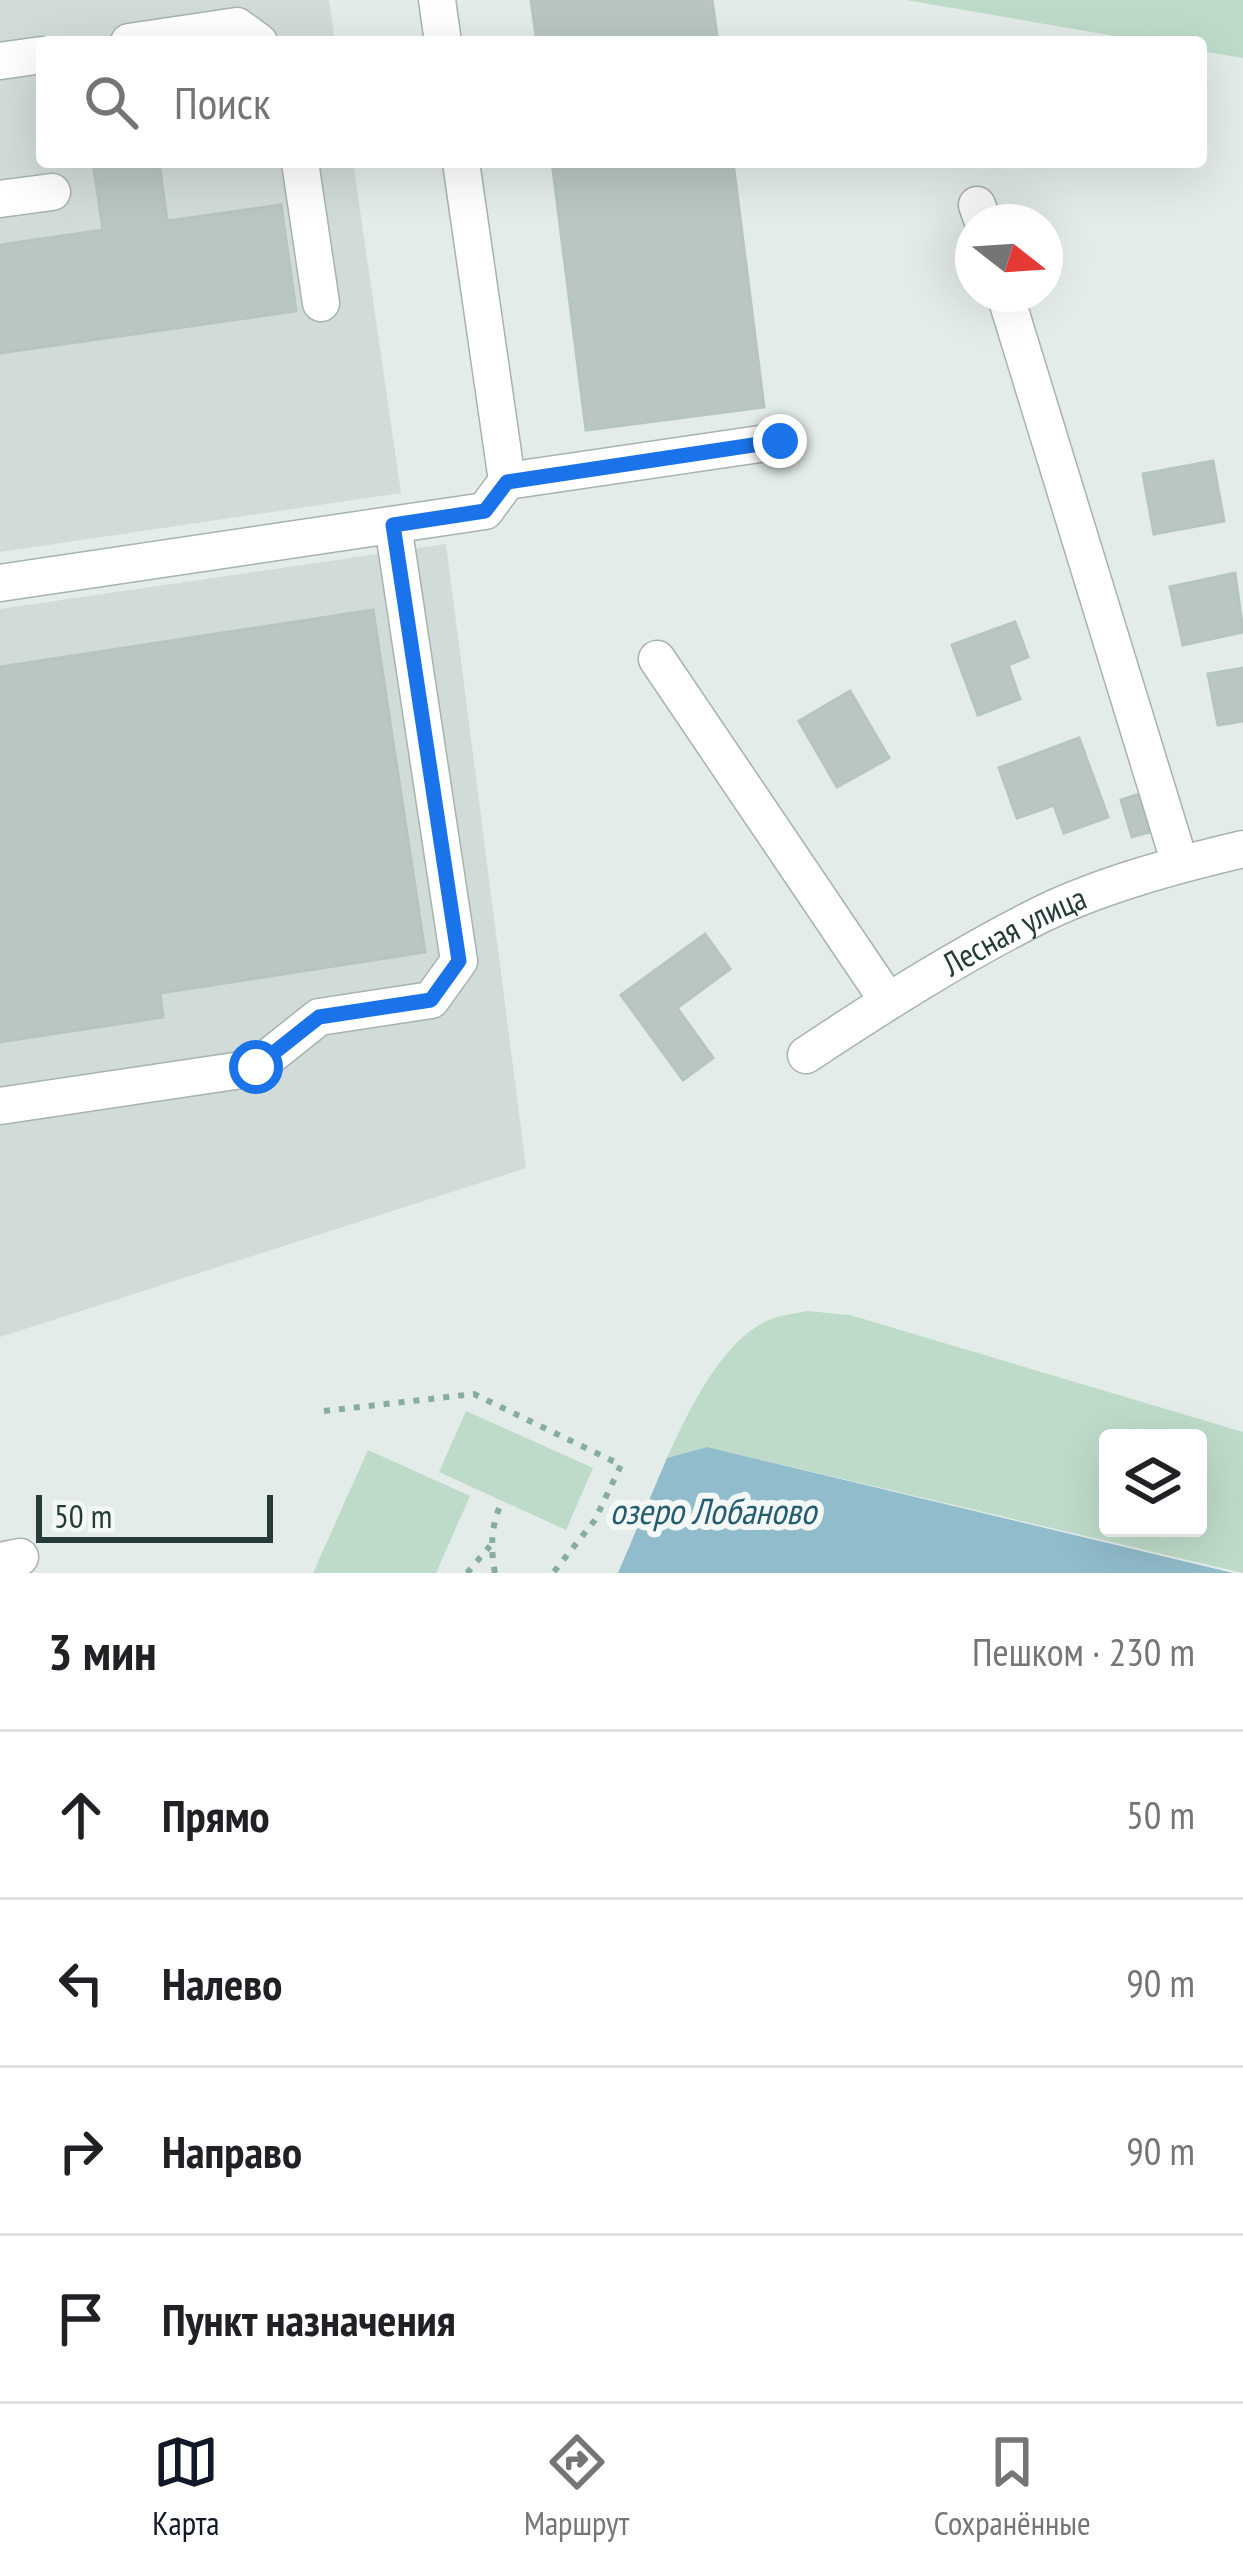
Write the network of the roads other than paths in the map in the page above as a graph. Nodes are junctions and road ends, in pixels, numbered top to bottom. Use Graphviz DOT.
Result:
graph roads {
  1 [pos="437,0"];
  2 [pos="170,36"];
  3 [pos="251,36"];
  4 [pos="442,36"];
  5 [pos="36,56"];
  6 [pos="0,61"];
  7 [pos="301,168"];
  8 [pos="462,168"];
  9 [pos="52,191"];
  10 [pos="0,199"];
  11 [pos="321,303"];
  12 [pos="1011,312"];
  13 [pos="780,441"];
  14 [pos="507,482"];
  15 [pos="393,525"];
  16 [pos="0,583"];
  17 [pos="657,659"];
  18 [pos="1243,849"];
  19 [pos="1180,864"];
  20 [pos="888,1000"];
  21 [pos="806,1054"];
  22 [pos="0,1106"];
  1 -- 4 [label="street"];
  2 -- 3 [label="street"];
  5 -- 6 [label="street"];
  7 -- 11 [label="street"];
  8 -- 14 [label="street"];
  9 -- 10 [label="street"];
  12 -- 19 [label="street"];
  13 -- 14 [label="street"];
  14 -- 15 [label="street"];
  15 -- 16 [label="street"];
  15 -- 22 [label="street"];
  17 -- 20 [label="street"];
  18 -- 19 [label="street, Лесная улица"];
  19 -- 20 [label="street, Лесная улица"];
  20 -- 21 [label="street, Лесная улица"];
}
